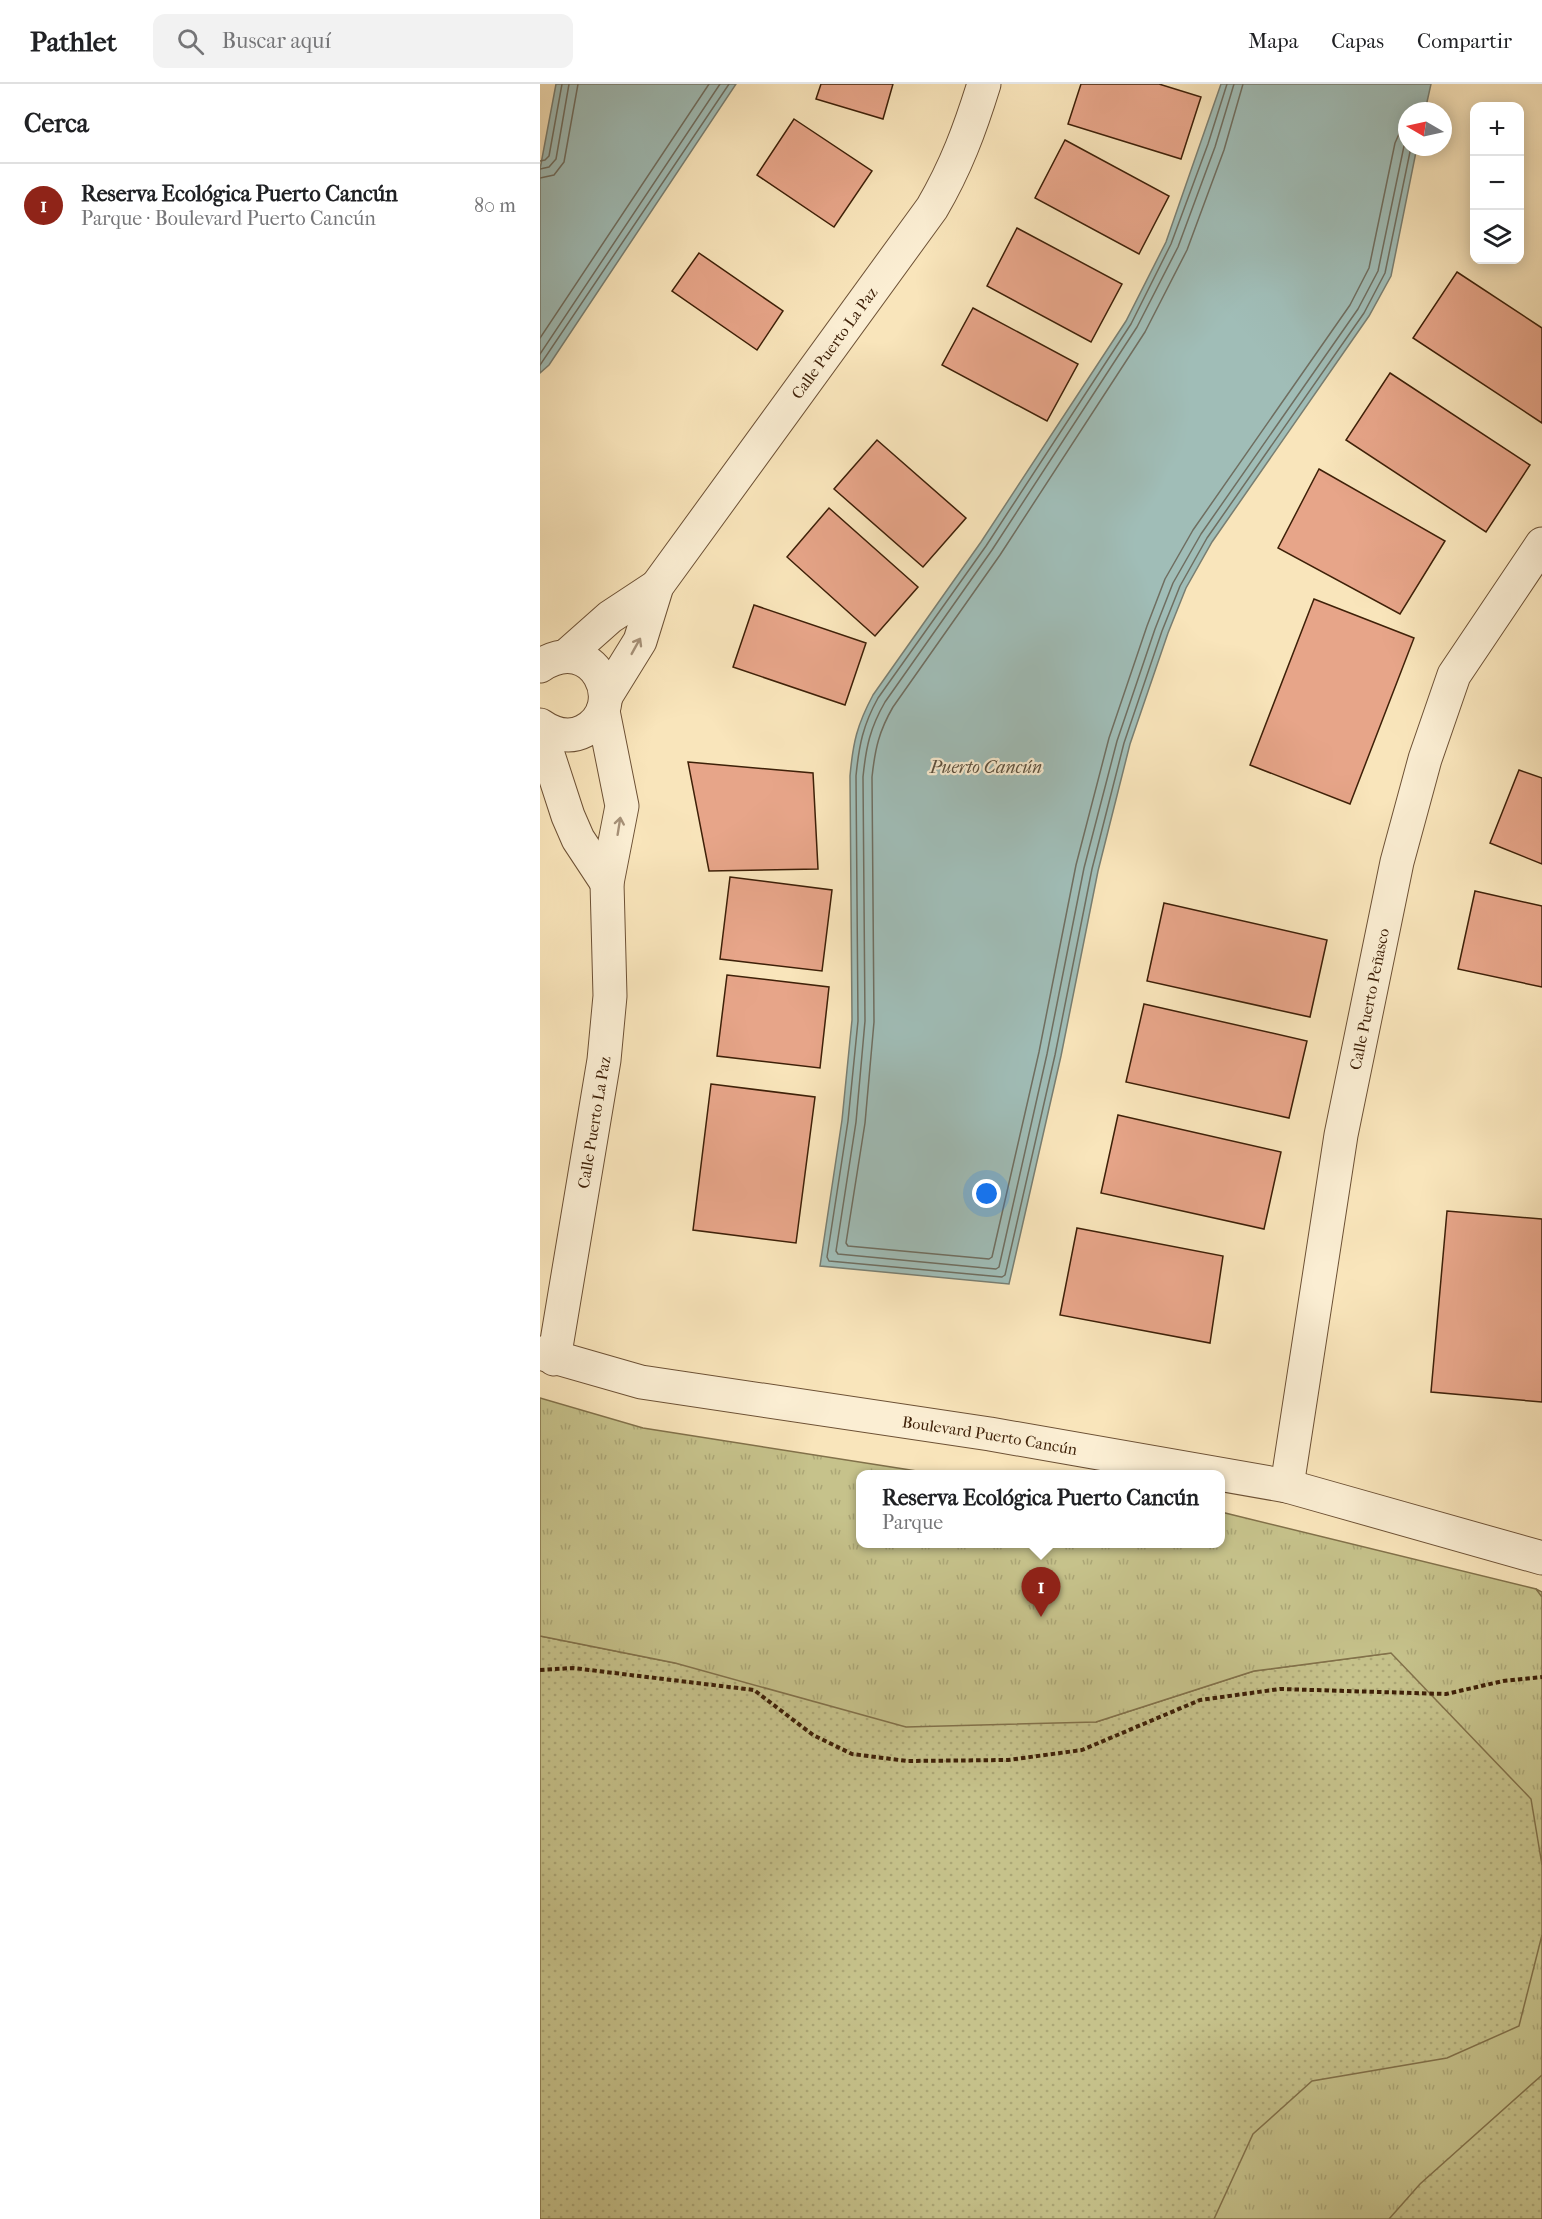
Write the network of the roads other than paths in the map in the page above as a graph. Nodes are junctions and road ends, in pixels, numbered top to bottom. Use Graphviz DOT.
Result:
graph roads {
  1 [pos="984,84"];
  2 [pos="1542,544"];
  3 [pos="657,586"];
  4 [pos="553,661"];
  5 [pos="604,703"];
  6 [pos="540,725"];
  7 [pos="540,730"];
  8 [pos="607,883"];
  9 [pos="547,1356"];
  10 [pos="1196,1470"];
  11 [pos="1225,1475"];
  12 [pos="1287,1486"];
  13 [pos="1542,1558"];
  1 -- 3 [label="street, Calle Puerto La Paz"];
  2 -- 12 [label="street, Calle Puerto Peñasco"];
  3 -- 4 [label="street, Calle Puerto La Paz"];
  5 -- 3 [label="street, Calle Puerto La Paz, one-way"];
  4 -- 5 [label="street"];
  5 -- 6 [label="street"];
  8 -- 5 [label="street, Calle Puerto La Paz, one-way"];
  7 -- 8 [label="street"];
  8 -- 9 [label="street, Calle Puerto La Paz"];
  9 -- 10 [label="street, Boulevard Puerto Cancún"];
  11 -- 12 [label="street, Boulevard Puerto Cancún"];
  12 -- 13 [label="street, Boulevard Puerto Cancún"];
}
